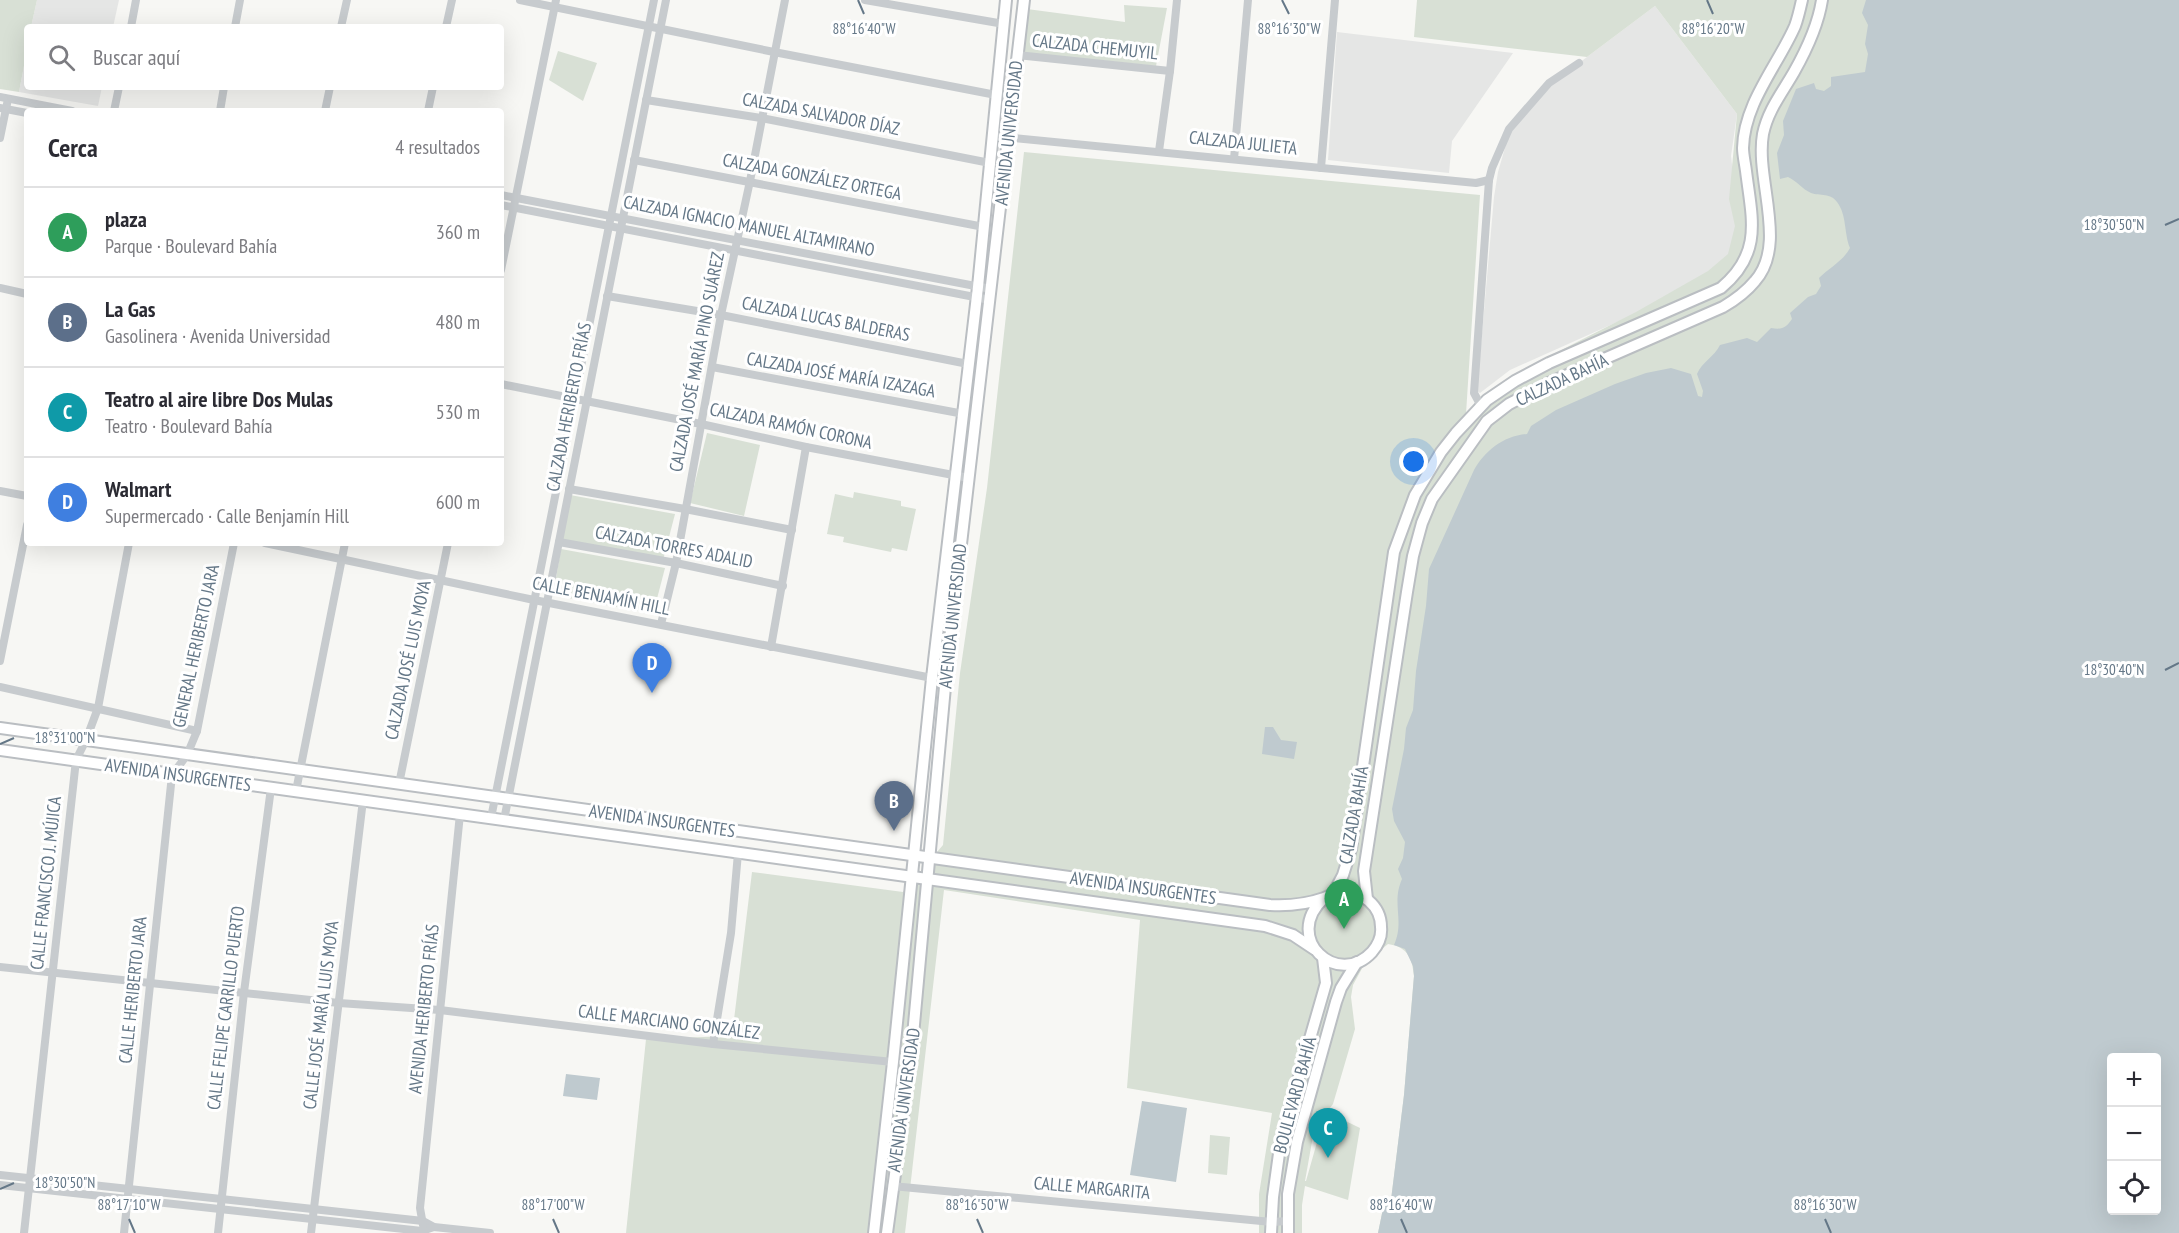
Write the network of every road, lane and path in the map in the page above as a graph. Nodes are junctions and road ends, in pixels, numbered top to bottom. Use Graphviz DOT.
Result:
graph roads {
  1 [pos="136,0"];
  2 [pos="240,0"];
  3 [pos="347,0"];
  4 [pos="452,0"];
  5 [pos="519,0"];
  6 [pos="654,0"];
  7 [pos="666,0"];
  8 [pos="785,0"];
  9 [pos="865,0"];
  10 [pos="1006,0"];
  11 [pos="1024,0"];
  12 [pos="1177,0"];
  13 [pos="1248,0"];
  14 [pos="1335,0"];
  15 [pos="1802,0"];
  16 [pos="1822,0"];
  17 [pos="556,3"];
  18 [pos="132,24"];
  19 [pos="236,24"];
  20 [pos="342,24"];
  21 [pos="447,24"];
  22 [pos="1004,24"];
  23 [pos="649,26"];
  24 [pos="660,29"];
  25 [pos="774,52"];
  26 [pos="1017,55"];
  27 [pos="1579,63"];
  28 [pos="1170,71"];
  29 [pos="118,90"];
  30 [pos="224,90"];
  31 [pos="329,90"];
  32 [pos="432,90"];
  33 [pos="996,95"];
  34 [pos="4,98"];
  35 [pos="646,100"];
  36 [pos="3,108"];
  37 [pos="56,108"];
  38 [pos="115,108"];
  39 [pos="220,108"];
  40 [pos="326,108"];
  41 [pos="429,108"];
  42 [pos="24,112"];
  43 [pos="761,118"];
  44 [pos="992,136"];
  45 [pos="1009,137"];
  46 [pos="0,138"];
  47 [pos="1159,151"];
  48 [pos="1234,159"];
  49 [pos="634,160"];
  50 [pos="990,163"];
  51 [pos="1320,168"];
  52 [pos="1489,180"];
  53 [pos="750,181"];
  54 [pos="504,195"];
  55 [pos="517,197"];
  56 [pos="504,205"];
  57 [pos="514,207"];
  58 [pos="611,216"];
  59 [pos="622,218"];
  60 [pos="984,227"];
  61 [pos="609,228"];
  62 [pos="620,229"];
  63 [pos="736,239"];
  64 [pos="735,251"];
  65 [pos="504,255"];
  66 [pos="978,287"];
  67 [pos="0,288"];
  68 [pos="24,293"];
  69 [pos="991,295"];
  70 [pos="607,296"];
  71 [pos="976,298"];
  72 [pos="721,315"];
  73 [pos="1622,332"];
  74 [pos="1631,349"];
  75 [pos="968,364"];
  76 [pos="712,367"];
  77 [pos="504,385"];
  78 [pos="575,399"];
  79 [pos="586,402"];
  80 [pos="1481,406"];
  81 [pos="964,414"];
  82 [pos="701,424"];
  83 [pos="806,447"];
  84 [pos="957,476"];
  85 [pos="969,478"];
  86 [pos="569,489"];
  87 [pos="0,491"];
  88 [pos="24,495"];
  89 [pos="686,508"];
  90 [pos="792,530"];
  91 [pos="24,540"];
  92 [pos="559,542"];
  93 [pos="128,546"];
  94 [pos="233,546"];
  95 [pos="279,546"];
  96 [pos="344,546"];
  97 [pos="447,546"];
  98 [pos="341,559"];
  99 [pos="676,563"];
  100 [pos="441,579"];
  101 [pos="783,586"];
  102 [pos="534,600"];
  103 [pos="547,602"];
  104 [pos="661,624"];
  105 [pos="771,647"];
  106 [pos="0,661"];
  107 [pos="932,678"];
  108 [pos="0,687"];
  109 [pos="98,708"];
  110 [pos="0,728"];
  111 [pos="197,731"];
  112 [pos="86,740"];
  113 [pos="0,750"];
  114 [pos="187,754"];
  115 [pos="76,760"];
  116 [pos="299,770"];
  117 [pos="172,775"];
  118 [pos="399,784"];
  119 [pos="271,788"];
  120 [pos="296,791"];
  121 [pos="495,797"];
  122 [pos="508,799"];
  123 [pos="363,801"];
  124 [pos="460,814"];
  125 [pos="491,818"];
  126 [pos="504,820"];
  127 [pos="738,853"];
  128 [pos="913,856"];
  129 [pos="930,858"];
  130 [pos="911,877"];
  131 [pos="928,879"];
  132 [pos="1090,880"];
  133 [pos="1328,896"];
  134 [pos="1367,899"];
  135 [pos="1084,901"];
  136 [pos="1314,949"];
  137 [pos="1323,958"];
  138 [pos="1357,962"];
  139 [pos="0,967"];
  140 [pos="53,972"];
  141 [pos="150,982"];
  142 [pos="244,992"];
  143 [pos="339,1003"];
  144 [pos="440,1010"];
  145 [pos="713,1044"];
  146 [pos="893,1062"];
  147 [pos="0,1175"];
  148 [pos="30,1179"];
  149 [pos="0,1185"];
  150 [pos="892,1186"];
  151 [pos="29,1188"];
  152 [pos="130,1189"];
  153 [pos="129,1199"];
  154 [pos="220,1199"];
  155 [pos="220,1209"];
  156 [pos="315,1209"];
  157 [pos="312,1219"];
  158 [pos="1288,1221"];
  159 [pos="1272,1227"];
  160 [pos="418,1228"];
  161 [pos="24,1233"];
  162 [pos="124,1233"];
  163 [pos="218,1233"];
  164 [pos="311,1233"];
  165 [pos="490,1233"];
  166 [pos="874,1233"];
  167 [pos="887,1233"];
  168 [pos="1288,1233"];
  1 -- 18 [label="street"];
  2 -- 19 [label="street"];
  3 -- 20 [label="street"];
  4 -- 21 [label="street"];
  5 -- 17 [label="street"];
  6 -- 23 [label="street, CALZADA HERIBERTO FRÍAS"];
  7 -- 24 [label="street, CALZADA HERIBERTO FRÍAS"];
  8 -- 25 [label="street, CALZADA JOSÉ MARÍA PINO SUÁREZ"];
  9 -- 22 [label="street"];
  10 -- 22 [label="main road, AVENIDA UNIVERSIDAD"];
  11 -- 26 [label="main road, AVENIDA UNIVERSIDAD"];
  12 -- 28 [label="street"];
  13 -- 48 [label="street"];
  14 -- 51 [label="street"];
  15 -- 73 [label="main road, CALZADA BAHÍA"];
  16 -- 74 [label="main road, CALZADA BAHÍA"];
  17 -- 23 [label="street"];
  17 -- 55 [label="street"];
  22 -- 33 [label="main road, AVENIDA UNIVERSIDAD"];
  23 -- 24 [label="street"];
  23 -- 58 [label="street, CALZADA HERIBERTO FRÍAS"];
  24 -- 25 [label="street"];
  24 -- 35 [label="street, CALZADA HERIBERTO FRÍAS"];
  25 -- 33 [label="street"];
  25 -- 43 [label="street, CALZADA JOSÉ MARÍA PINO SUÁREZ"];
  26 -- 28 [label="street, CALZADA CHEMUYIL"];
  26 -- 45 [label="main road, AVENIDA UNIVERSIDAD"];
  27 -- 52 [label="street"];
  28 -- 47 [label="street"];
  29 -- 38 [label="street"];
  30 -- 39 [label="street"];
  31 -- 40 [label="street"];
  32 -- 41 [label="street"];
  33 -- 44 [label="main road, AVENIDA UNIVERSIDAD"];
  34 -- 36 [label="street"];
  34 -- 37 [label="street"];
  35 -- 43 [label="street, CALZADA SALVADOR DÍAZ"];
  35 -- 49 [label="street, CALZADA HERIBERTO FRÍAS"];
  36 -- 42 [label="street"];
  36 -- 46 [label="street"];
  43 -- 50 [label="street, CALZADA SALVADOR DÍAZ"];
  43 -- 53 [label="street, CALZADA JOSÉ MARÍA PINO SUÁREZ"];
  44 -- 45 [label="street, CALZADA JULIETA"];
  44 -- 50 [label="main road, AVENIDA UNIVERSIDAD"];
  45 -- 47 [label="street, CALZADA JULIETA"];
  45 -- 69 [label="main road, AVENIDA UNIVERSIDAD"];
  47 -- 48 [label="street, CALZADA JULIETA"];
  48 -- 51 [label="street, CALZADA JULIETA"];
  49 -- 53 [label="street, CALZADA GONZÁLEZ ORTEGA"];
  49 -- 59 [label="street, CALZADA HERIBERTO FRÍAS"];
  50 -- 60 [label="main road, AVENIDA UNIVERSIDAD"];
  51 -- 52 [label="street, CALZADA JULIETA"];
  52 -- 80 [label="street"];
  53 -- 60 [label="street, CALZADA GONZÁLEZ ORTEGA"];
  53 -- 63 [label="street, CALZADA JOSÉ MARÍA PINO SUÁREZ"];
  54 -- 55 [label="street, CALZADA IGNACIO MANUEL ALTAMIRANO"];
  55 -- 57 [label="street"];
  55 -- 58 [label="street, CALZADA IGNACIO MANUEL ALTAMIRANO"];
  56 -- 57 [label="street, CALZADA IGNACIO MANUEL ALTAMIRANO"];
  57 -- 61 [label="street, CALZADA IGNACIO MANUEL ALTAMIRANO"];
  57 -- 65 [label="street"];
  58 -- 59 [label="street, CALZADA IGNACIO MANUEL ALTAMIRANO"];
  58 -- 61 [label="street, CALZADA HERIBERTO FRÍAS"];
  59 -- 62 [label="street, CALZADA HERIBERTO FRÍAS"];
  59 -- 63 [label="street, CALZADA IGNACIO MANUEL ALTAMIRANO"];
  60 -- 66 [label="main road, AVENIDA UNIVERSIDAD"];
  61 -- 62 [label="street, CALZADA IGNACIO MANUEL ALTAMIRANO"];
  61 -- 78 [label="street, CALZADA HERIBERTO FRÍAS"];
  62 -- 64 [label="street, CALZADA IGNACIO MANUEL ALTAMIRANO"];
  62 -- 70 [label="street, CALZADA HERIBERTO FRÍAS"];
  63 -- 64 [label="street, CALZADA JOSÉ MARÍA PINO SUÁREZ"];
  63 -- 66 [label="street, CALZADA IGNACIO MANUEL ALTAMIRANO"];
  64 -- 71 [label="street, CALZADA IGNACIO MANUEL ALTAMIRANO"];
  64 -- 72 [label="street, CALZADA JOSÉ MARÍA PINO SUÁREZ"];
  66 -- 69 [label="street, CALZADA IGNACIO MANUEL ALTAMIRANO"];
  66 -- 71 [label="main road, AVENIDA UNIVERSIDAD"];
  67 -- 68 [label="street"];
  69 -- 71 [label="street, CALZADA IGNACIO MANUEL ALTAMIRANO"];
  69 -- 85 [label="main road, AVENIDA UNIVERSIDAD"];
  70 -- 72 [label="street, CALZADA LUCAS BALDERAS"];
  70 -- 79 [label="street, CALZADA HERIBERTO FRÍAS"];
  71 -- 75 [label="main road, AVENIDA UNIVERSIDAD"];
  72 -- 75 [label="street, CALZADA LUCAS BALDERAS"];
  72 -- 76 [label="street, CALZADA JOSÉ MARÍA PINO SUÁREZ"];
  73 -- 74 [label="main road"];
  73 -- 80 [label="main road, CALZADA BAHÍA"];
  74 -- 134 [label="main road, CALZADA BAHÍA"];
  75 -- 81 [label="main road, AVENIDA UNIVERSIDAD"];
  76 -- 81 [label="street, CALZADA JOSÉ MARÍA IZAZAGA"];
  76 -- 82 [label="street, CALZADA JOSÉ MARÍA PINO SUÁREZ"];
  77 -- 78 [label="street, CALZADA RAMÓN CORONA"];
  78 -- 79 [label="street, CALZADA RAMÓN CORONA"];
  78 -- 102 [label="street, CALZADA HERIBERTO FRÍAS"];
  79 -- 82 [label="street, CALZADA RAMÓN CORONA"];
  79 -- 86 [label="street, CALZADA HERIBERTO FRÍAS"];
  80 -- 133 [label="main road, CALZADA BAHÍA"];
  81 -- 84 [label="main road, AVENIDA UNIVERSIDAD"];
  82 -- 83 [label="street, CALZADA RAMÓN CORONA"];
  82 -- 89 [label="street, CALZADA JOSÉ MARÍA PINO SUÁREZ"];
  83 -- 84 [label="street, CALZADA RAMÓN CORONA"];
  83 -- 90 [label="street"];
  84 -- 85 [label="street, CALZADA RAMÓN CORONA"];
  84 -- 107 [label="main road, AVENIDA UNIVERSIDAD"];
  85 -- 129 [label="main road, AVENIDA UNIVERSIDAD"];
  86 -- 89 [label="street"];
  86 -- 92 [label="street, CALZADA HERIBERTO FRÍAS"];
  87 -- 88 [label="street"];
  89 -- 90 [label="street"];
  89 -- 99 [label="street, CALZADA JOSÉ MARÍA PINO SUÁREZ"];
  90 -- 101 [label="street"];
  91 -- 106 [label="street"];
  92 -- 99 [label="street, CALZADA TORRES ADALID"];
  92 -- 103 [label="street, CALZADA HERIBERTO FRÍAS"];
  93 -- 109 [label="street, CALLE FRANCISCO J. MÚJICA"];
  94 -- 111 [label="street, GENERAL HERIBERTO JARA"];
  95 -- 98 [label="street, CALLE BENJAMÍN HILL"];
  96 -- 98 [label="street"];
  97 -- 100 [label="street, CALZADA JOSÉ LUIS MOYA"];
  98 -- 100 [label="street, CALLE BENJAMÍN HILL"];
  98 -- 116 [label="street"];
  99 -- 101 [label="street, CALZADA TORRES ADALID"];
  99 -- 104 [label="street, CALZADA JOSÉ MARÍA PINO SUÁREZ"];
  100 -- 102 [label="street, CALLE BENJAMÍN HILL"];
  100 -- 118 [label="street, CALZADA JOSÉ LUIS MOYA"];
  101 -- 105 [label="street"];
  102 -- 103 [label="street, CALLE BENJAMÍN HILL"];
  102 -- 121 [label="street, CALZADA HERIBERTO FRÍAS"];
  103 -- 104 [label="street, CALLE BENJAMÍN HILL"];
  103 -- 122 [label="street, CALZADA HERIBERTO FRÍAS"];
  104 -- 105 [label="street, CALLE BENJAMÍN HILL"];
  105 -- 107 [label="street, CALLE BENJAMÍN HILL"];
  107 -- 128 [label="main road, AVENIDA UNIVERSIDAD"];
  108 -- 109 [label="street"];
  109 -- 111 [label="street"];
  109 -- 112 [label="street, CALLE FRANCISCO J. MÚJICA"];
  110 -- 112 [label="main road, AVENIDA INSURGENTES"];
  111 -- 114 [label="street, GENERAL HERIBERTO JARA"];
  112 -- 114 [label="main road, AVENIDA INSURGENTES"];
  112 -- 115 [label="street, CALLE FRANCISCO J. MÚJICA"];
  113 -- 115 [label="main road, AVENIDA INSURGENTES"];
  114 -- 116 [label="main road, AVENIDA INSURGENTES"];
  114 -- 117 [label="street, CALLE HERIBERTO JARA"];
  115 -- 117 [label="main road, AVENIDA INSURGENTES"];
  115 -- 140 [label="street, CALLE FRANCISCO J. MÚJICA"];
  116 -- 118 [label="main road, AVENIDA INSURGENTES"];
  116 -- 120 [label="street"];
  117 -- 119 [label="main road, AVENIDA INSURGENTES"];
  117 -- 141 [label="street, CALLE HERIBERTO JARA"];
  118 -- 121 [label="main road, AVENIDA INSURGENTES"];
  119 -- 120 [label="main road, AVENIDA INSURGENTES"];
  119 -- 142 [label="street, CALLE FELIPE CARRILLO PUERTO"];
  120 -- 123 [label="main road, AVENIDA INSURGENTES"];
  121 -- 122 [label="main road, AVENIDA INSURGENTES"];
  121 -- 125 [label="street, CALZADA HERIBERTO FRÍAS"];
  122 -- 126 [label="street, CALZADA HERIBERTO FRÍAS"];
  122 -- 128 [label="main road, AVENIDA INSURGENTES"];
  123 -- 124 [label="main road, AVENIDA INSURGENTES"];
  123 -- 143 [label="street, CALLE JOSÉ MARÍA LUIS MOYA"];
  124 -- 125 [label="main road, AVENIDA INSURGENTES"];
  124 -- 144 [label="street, AVENIDA HERIBERTO FRÍAS"];
  125 -- 126 [label="main road, AVENIDA INSURGENTES"];
  126 -- 127 [label="main road, AVENIDA INSURGENTES"];
  127 -- 130 [label="main road, AVENIDA INSURGENTES"];
  127 -- 145 [label="street"];
  128 -- 129 [label="main road, AVENIDA INSURGENTES"];
  128 -- 130 [label="main road, AVENIDA UNIVERSIDAD"];
  129 -- 131 [label="main road, AVENIDA UNIVERSIDAD"];
  129 -- 132 [label="main road, AVENIDA INSURGENTES"];
  130 -- 131 [label="main road, AVENIDA INSURGENTES"];
  130 -- 146 [label="main road, AVENIDA UNIVERSIDAD"];
  131 -- 135 [label="main road, AVENIDA INSURGENTES"];
  131 -- 150 [label="main road, AVENIDA UNIVERSIDAD"];
  132 -- 133 [label="main road, AVENIDA INSURGENTES"];
  132 -- 135 [label="main road"];
  133 -- 134 [label="main road"];
  133 -- 136 [label="main road"];
  134 -- 138 [label="main road"];
  135 -- 136 [label="main road, AVENIDA INSURGENTES"];
  136 -- 137 [label="main road"];
  137 -- 138 [label="main road"];
  137 -- 159 [label="main road, BOULEVARD BAHÍA"];
  138 -- 158 [label="main road, BOULEVARD BAHÍA"];
  139 -- 140 [label="street, CALLE MARCIANO GONZÁLEZ"];
  140 -- 141 [label="street, CALLE MARCIANO GONZÁLEZ"];
  140 -- 148 [label="street, CALLE FRANCISCO J. MÚJICA"];
  141 -- 142 [label="street, CALLE MARCIANO GONZÁLEZ"];
  141 -- 152 [label="street, CALLE HERIBERTO JARA"];
  142 -- 143 [label="street, CALLE MARCIANO GONZÁLEZ"];
  142 -- 154 [label="street, CALLE FELIPE CARRILLO PUERTO"];
  143 -- 144 [label="street, CALLE MARCIANO GONZÁLEZ"];
  143 -- 156 [label="street, CALLE JOSÉ MARÍA LUIS MOYA"];
  144 -- 145 [label="street, CALLE MARCIANO GONZÁLEZ"];
  144 -- 160 [label="street, AVENIDA HERIBERTO FRÍAS"];
  145 -- 146 [label="street, CALLE MARCIANO GONZÁLEZ"];
  146 -- 166 [label="main road, AVENIDA UNIVERSIDAD"];
  147 -- 148 [label="street"];
  148 -- 151 [label="street, CALLE FRANCISCO J. MÚJICA"];
  148 -- 152 [label="street"];
  149 -- 151 [label="street"];
  150 -- 159 [label="street, CALLE MARGARITA"];
  150 -- 167 [label="main road, AVENIDA UNIVERSIDAD"];
  151 -- 153 [label="street"];
  151 -- 161 [label="street, CALLE FRANCISCO J. MÚJICA"];
  152 -- 153 [label="street, CALLE HERIBERTO JARA"];
  152 -- 154 [label="street"];
  153 -- 155 [label="street"];
  153 -- 162 [label="street, CALLE HERIBERTO JARA"];
  154 -- 155 [label="street, CALLE FELIPE CARRILLO PUERTO"];
  154 -- 156 [label="street"];
  155 -- 157 [label="street"];
  155 -- 163 [label="street, CALLE FELIPE CARRILLO PUERTO"];
  156 -- 157 [label="street, CALLE JOSÉ MARÍA LUIS MOYA"];
  156 -- 160 [label="street"];
  157 -- 160 [label="street"];
  157 -- 164 [label="street, CALLE JOSÉ MARÍA LUIS MOYA"];
  158 -- 159 [label="street, CALLE MARGARITA"];
  158 -- 168 [label="main road, BOULEVARD BAHÍA"];
  160 -- 165 [label="street"];
}
